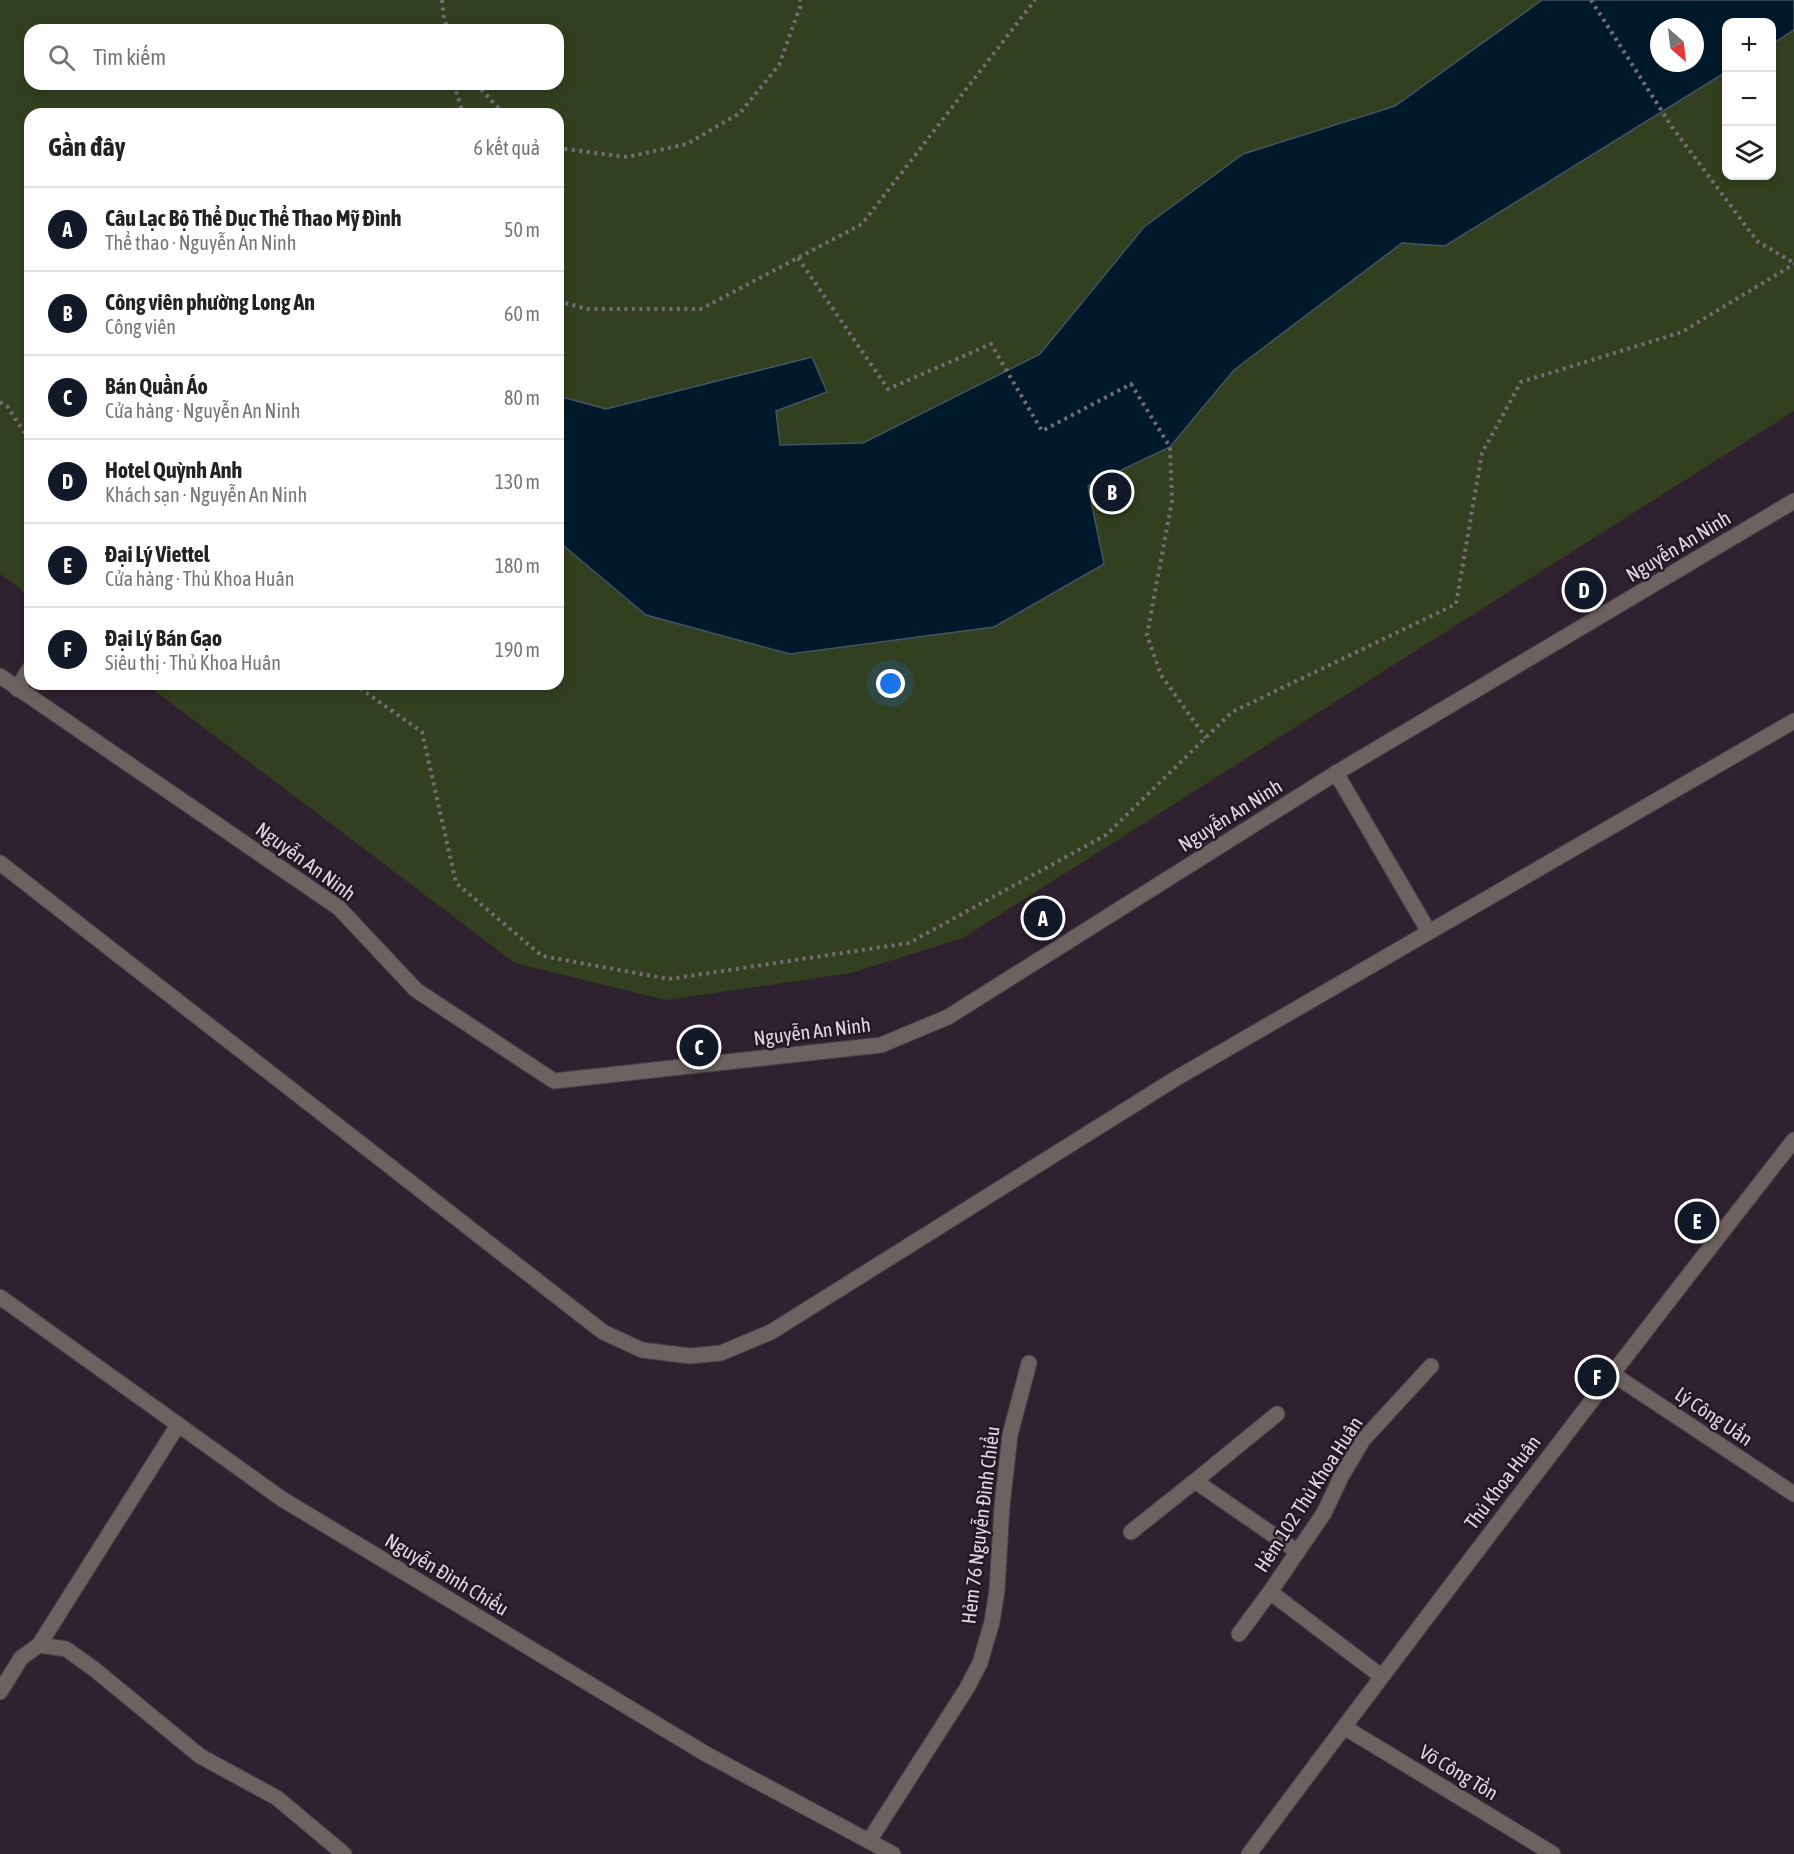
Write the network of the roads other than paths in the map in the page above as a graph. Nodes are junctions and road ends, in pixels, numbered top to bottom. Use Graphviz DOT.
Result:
graph roads {
  1 [pos="1794,501"];
  2 [pos="0,676"];
  3 [pos="24,678"];
  4 [pos="17,689"];
  5 [pos="1794,721"];
  6 [pos="1336,773"];
  7 [pos="0,863"];
  8 [pos="1429,932"];
  9 [pos="1794,1140"];
  10 [pos="0,1298"];
  11 [pos="1029,1363"];
  12 [pos="1431,1366"];
  13 [pos="1611,1373"];
  14 [pos="1278,1414"];
  15 [pos="178,1425"];
  16 [pos="1195,1481"];
  17 [pos="1794,1494"];
  18 [pos="1131,1532"];
  19 [pos="1298,1551"];
  20 [pos="1270,1592"];
  21 [pos="1239,1634"];
  22 [pos="39,1645"];
  23 [pos="1381,1676"];
  24 [pos="0,1692"];
  25 [pos="1344,1726"];
  26 [pos="869,1841"];
  27 [pos="344,1854"];
  28 [pos="893,1854"];
  29 [pos="1249,1854"];
  30 [pos="1553,1854"];
  1 -- 6 [label="street, Nguyễn An Ninh"];
  2 -- 4 [label="street, Nguyễn An Ninh"];
  3 -- 4 [label="street"];
  4 -- 6 [label="street, Nguyễn An Ninh"];
  5 -- 8 [label="street"];
  6 -- 8 [label="street"];
  7 -- 8 [label="street"];
  9 -- 13 [label="street, Thủ Khoa Huân"];
  10 -- 15 [label="street, Nguyễn Đình Chiểu"];
  11 -- 26 [label="street, Hẻm 76 Nguyễn Đình Chiểu"];
  12 -- 19 [label="street, Hẻm 102 Thủ Khoa Huân"];
  13 -- 17 [label="street, Lý Công Uẩn"];
  13 -- 23 [label="street, Thủ Khoa Huân"];
  14 -- 16 [label="street"];
  15 -- 22 [label="street"];
  15 -- 26 [label="street, Nguyễn Đình Chiểu"];
  16 -- 18 [label="street"];
  16 -- 19 [label="street"];
  19 -- 20 [label="street, Hẻm 102 Thủ Khoa Huân"];
  20 -- 21 [label="street, Hẻm 102 Thủ Khoa Huân"];
  20 -- 23 [label="street, Hẻm 102 Thủ Khoa Huân"];
  22 -- 24 [label="street"];
  22 -- 27 [label="street"];
  23 -- 25 [label="street, Thủ Khoa Huân"];
  25 -- 29 [label="street, Thủ Khoa Huân"];
  25 -- 30 [label="street, Võ Công Tồn"];
  26 -- 28 [label="street, Nguyễn Đình Chiểu"];
}
